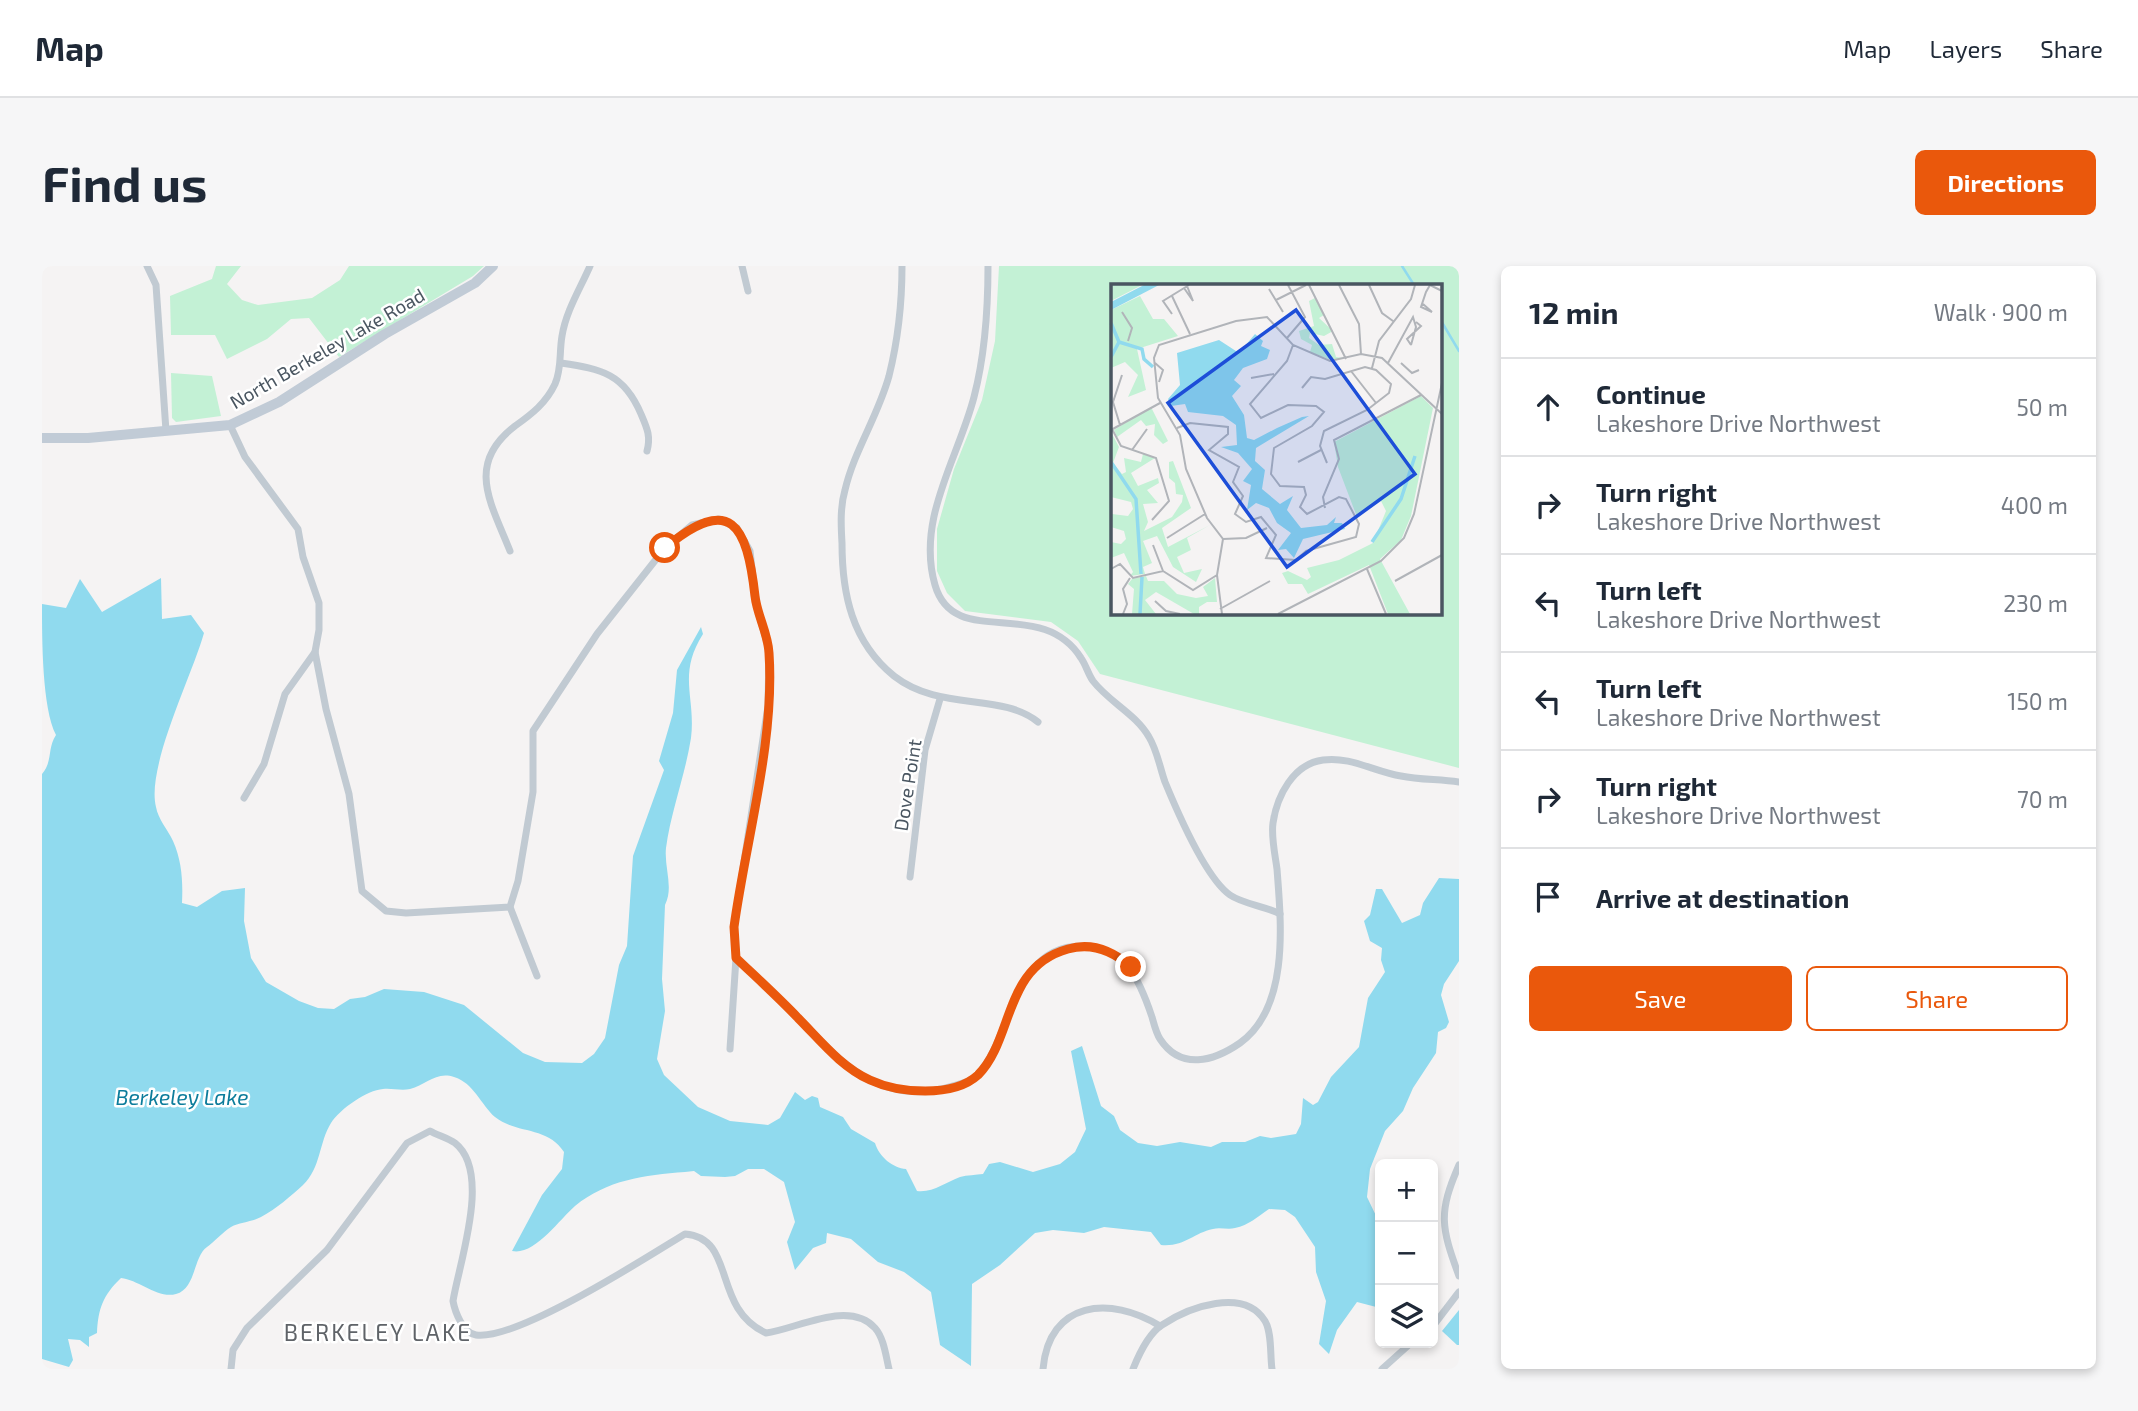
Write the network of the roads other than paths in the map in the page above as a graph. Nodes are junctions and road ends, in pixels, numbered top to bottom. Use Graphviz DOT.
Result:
graph roads {
  1 [pos="147,266"];
  2 [pos="493,266"];
  3 [pos="590,266"];
  4 [pos="742,266"];
  5 [pos="902,266"];
  6 [pos="988,266"];
  7 [pos="748,291"];
  8 [pos="561,363"];
  9 [pos="230,425"];
  10 [pos="166,431"];
  11 [pos="42,438"];
  12 [pos="647,452"];
  13 [pos="510,551"];
  14 [pos="315,652"];
  15 [pos="940,699"];
  16 [pos="1038,722"];
  17 [pos="1459,782"];
  18 [pos="244,798"];
  19 [pos="910,877"];
  20 [pos="510,906"];
  21 [pos="1280,914"];
  22 [pos="736,958"];
  23 [pos="537,976"];
  24 [pos="730,1049"];
  25 [pos="1459,1165"];
  26 [pos="1459,1276"];
  27 [pos="1459,1292"];
  28 [pos="1438,1319"];
  29 [pos="1160,1326"];
  30 [pos="1405,1348"];
  31 [pos="231,1369"];
  32 [pos="889,1369"];
  33 [pos="1043,1369"];
  34 [pos="1133,1369"];
  35 [pos="1272,1369"];
  36 [pos="1382,1369"];
  1 -- 10 [label="street"];
  2 -- 9 [label="street, North Berkeley Lake Road"];
  3 -- 8 [label="street"];
  4 -- 7 [label="street"];
  5 -- 15 [label="street"];
  6 -- 21 [label="street"];
  8 -- 12 [label="street"];
  8 -- 13 [label="street"];
  9 -- 10 [label="street, North Berkeley Lake Road"];
  9 -- 14 [label="street"];
  10 -- 11 [label="street, North Berkeley Lake Road"];
  14 -- 18 [label="street"];
  14 -- 20 [label="street"];
  15 -- 16 [label="street"];
  15 -- 19 [label="street, Dove Point"];
  17 -- 21 [label="street"];
  20 -- 22 [label="street"];
  20 -- 23 [label="street"];
  21 -- 22 [label="street"];
  22 -- 24 [label="street"];
  25 -- 26 [label="street"];
  27 -- 28 [label="street"];
  29 -- 33 [label="street"];
  29 -- 34 [label="street"];
  29 -- 35 [label="street"];
  30 -- 36 [label="street"];
  31 -- 32 [label="street"];
}
